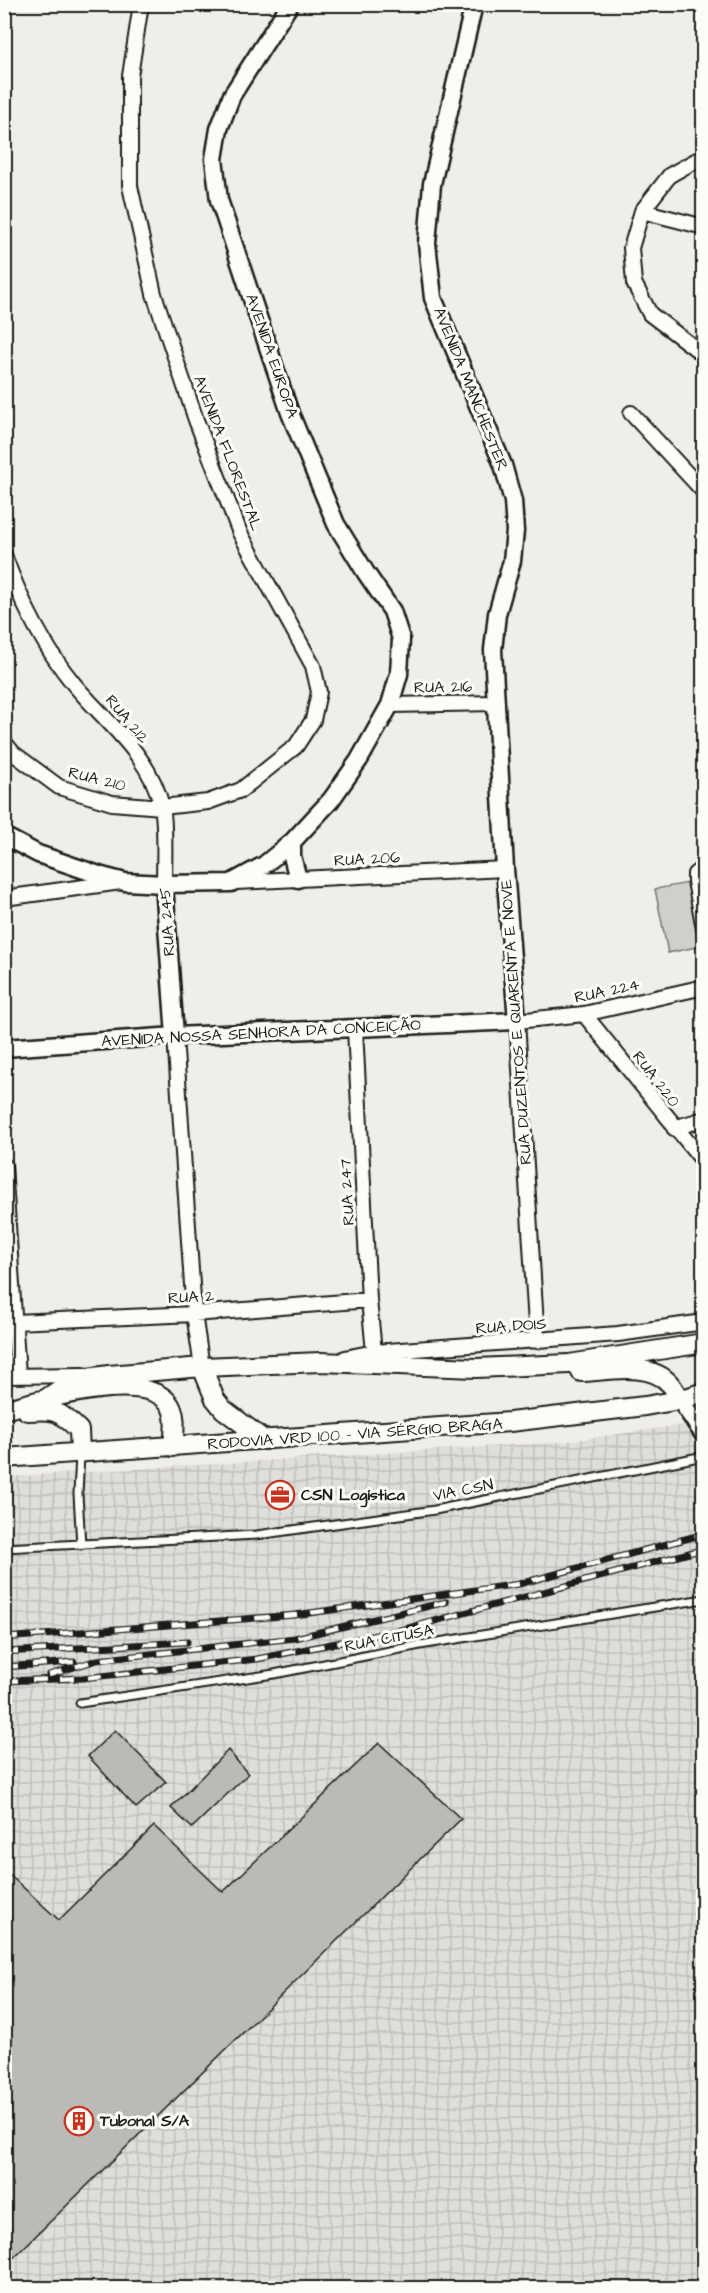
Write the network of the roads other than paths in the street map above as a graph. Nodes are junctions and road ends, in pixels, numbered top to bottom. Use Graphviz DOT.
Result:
graph roads {
  1 [pos="141,4"];
  2 [pos="290,4"];
  3 [pos="474,4"];
  4 [pos="704,156"];
  5 [pos="642,211"];
  6 [pos="704,227"];
  7 [pos="704,355"];
  8 [pos="632,413"];
  9 [pos="704,492"];
  10 [pos="4,555"];
  11 [pos="497,703"];
  12 [pos="390,705"];
  13 [pos="4,742"];
  14 [pos="162,807"];
  15 [pos="4,836"];
  16 [pos="292,843"];
  17 [pos="704,867"];
  18 [pos="505,869"];
  19 [pos="298,879"];
  20 [pos="125,882"];
  21 [pos="231,882"];
  22 [pos="164,884"];
  23 [pos="4,898"];
  24 [pos="704,929"];
  25 [pos="704,987"];
  26 [pos="584,1014"];
  27 [pos="517,1021"];
  28 [pos="355,1029"];
  29 [pos="175,1036"];
  30 [pos="4,1048"];
  31 [pos="704,1119"];
  32 [pos="674,1128"];
  33 [pos="704,1162"];
  34 [pos="4,1165"];
  35 [pos="369,1300"];
  36 [pos="194,1314"];
  37 [pos="15,1322"];
  38 [pos="704,1322"];
  39 [pos="537,1341"];
  40 [pos="704,1343"];
  41 [pos="374,1352"];
  42 [pos="321,1362"];
  43 [pos="202,1367"];
  44 [pos="423,1368"];
  45 [pos="11,1375"];
  46 [pos="109,1375"];
  47 [pos="704,1392"];
  48 [pos="47,1398"];
  49 [pos="680,1400"];
  50 [pos="4,1411"];
  51 [pos="704,1435"];
  52 [pos="264,1440"];
  53 [pos="173,1447"];
  54 [pos="80,1453"];
  55 [pos="704,1456"];
  56 [pos="4,1458"];
  57 [pos="81,1545"];
  58 [pos="4,1548"];
  59 [pos="704,1599"];
  60 [pos="80,1703"];
  1 -- 14 [label="street, AVENIDA FLORESTAL"];
  2 -- 12 [label="street, AVENIDA EUROPA"];
  3 -- 11 [label="street, AVENIDA MANCHESTER"];
  4 -- 5 [label="street"];
  5 -- 6 [label="street"];
  5 -- 7 [label="street"];
  8 -- 9 [label="street"];
  10 -- 14 [label="street, RUA 212"];
  11 -- 12 [label="street, RUA 216"];
  11 -- 18 [label="street, RUA DUZENTOS E QUARENTA E NOVE"];
  12 -- 16 [label="street, AVENIDA EUROPA"];
  13 -- 14 [label="street, RUA 210"];
  14 -- 22 [label="street, RUA 245"];
  15 -- 20 [label="street"];
  16 -- 19 [label="street"];
  16 -- 21 [label="street, AVENIDA EUROPA"];
  17 -- 24 [label="street"];
  18 -- 19 [label="street, RUA 206"];
  18 -- 27 [label="street, RUA DUZENTOS E QUARENTA E NOVE"];
  19 -- 21 [label="street, RUA 206"];
  20 -- 22 [label="street"];
  20 -- 23 [label="street"];
  21 -- 22 [label="street"];
  22 -- 29 [label="street, RUA 245"];
  25 -- 26 [label="street, RUA 224"];
  26 -- 27 [label="street, RUA 224"];
  26 -- 32 [label="street, RUA 220"];
  27 -- 28 [label="street, AVENIDA NOSSA SENHORA DA CONCEIÇÃO"];
  27 -- 39 [label="street, RUA DUZENTOS E QUARENTA E NOVE"];
  28 -- 29 [label="street, AVENIDA NOSSA SENHORA DA CONCEIÇÃO"];
  28 -- 35 [label="street, RUA 247"];
  29 -- 30 [label="street, AVENIDA NOSSA SENHORA DA CONCEIÇÃO"];
  29 -- 36 [label="street"];
  31 -- 32 [label="street"];
  32 -- 33 [label="street, RUA 220"];
  34 -- 37 [label="street"];
  35 -- 36 [label="street, RUA 2"];
  35 -- 41 [label="street, RUA 247"];
  36 -- 37 [label="street, RUA 2"];
  36 -- 43 [label="street"];
  37 -- 45 [label="street"];
  38 -- 39 [label="street, RUA DOIS"];
  39 -- 41 [label="street, RUA DOIS"];
  40 -- 44 [label="main road"];
  41 -- 42 [label="street, RUA DOIS"];
  42 -- 43 [label="main road"];
  42 -- 44 [label="main road"];
  43 -- 46 [label="main road"];
  43 -- 52 [label="main road"];
  44 -- 49 [label="main road"];
  45 -- 46 [label="street"];
  46 -- 48 [label="main road"];
  47 -- 49 [label="main road, RODOVIA VRD 100 - VIA SÉRGIO BRAGA"];
  48 -- 50 [label="main road"];
  48 -- 53 [label="main road"];
  49 -- 51 [label="street"];
  49 -- 52 [label="main road, RODOVIA VRD 100 - VIA SÉRGIO BRAGA"];
  50 -- 54 [label="main road"];
  52 -- 53 [label="main road, RODOVIA VRD 100 - VIA SÉRGIO BRAGA"];
  53 -- 54 [label="main road, RODOVIA VRD 100 - VIA SÉRGIO BRAGA"];
  54 -- 56 [label="main road, RODOVIA VRD 100 - VIA SÉRGIO BRAGA"];
  54 -- 57 [label="lane"];
  55 -- 57 [label="lane, VIA CSN"];
  57 -- 58 [label="lane, VIA CSN"];
  59 -- 60 [label="lane, RUA CITUSA"];
}
